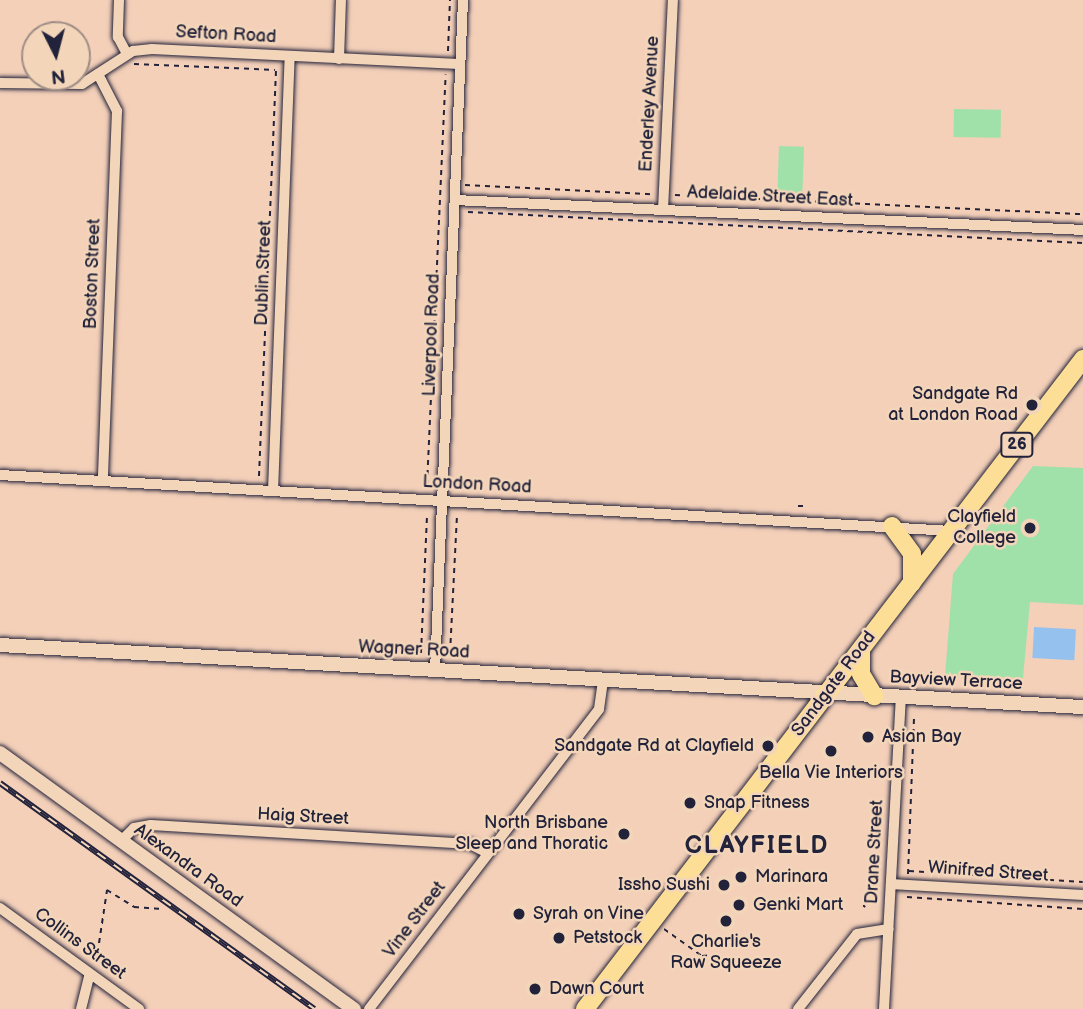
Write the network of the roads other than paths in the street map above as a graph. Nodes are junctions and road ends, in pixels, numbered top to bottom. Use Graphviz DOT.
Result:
graph roads {
  1 [pos="119,0"];
  2 [pos="341,0"];
  3 [pos="463,0"];
  4 [pos="673,0"];
  5 [pos="290,57"];
  6 [pos="129,59"];
  7 [pos="339,59"];
  8 [pos="459,64"];
  9 [pos="98,75"];
  10 [pos="0,83"];
  11 [pos="455,200"];
  12 [pos="663,210"];
  13 [pos="1083,230"];
  14 [pos="1083,359"];
  15 [pos="0,475"];
  16 [pos="103,481"];
  17 [pos="273,491"];
  18 [pos="443,500"];
  19 [pos="892,526"];
  20 [pos="951,531"];
  21 [pos="912,583"];
  22 [pos="0,645"];
  23 [pos="860,650"];
  24 [pos="435,671"];
  25 [pos="603,681"];
  26 [pos="827,694"];
  27 [pos="874,696"];
  28 [pos="901,697"];
  29 [pos="1083,707"];
  30 [pos="0,753"];
  31 [pos="121,841"];
  32 [pos="488,853"];
  33 [pos="891,884"];
  34 [pos="1083,895"];
  35 [pos="0,908"];
  36 [pos="889,929"];
  37 [pos="93,969"];
  38 [pos="81,1009"];
  39 [pos="139,1009"];
  40 [pos="354,1009"];
  41 [pos="369,1009"];
  42 [pos="585,1009"];
  43 [pos="798,1009"];
  44 [pos="884,1009"];
  1 -- 6 [label="street"];
  2 -- 7 [label="street"];
  3 -- 8 [label="street, Liverpool Road"];
  4 -- 12 [label="street, Enderley Avenue"];
  5 -- 6 [label="street, Sefton Road"];
  5 -- 7 [label="street, Sefton Road"];
  5 -- 17 [label="street, Dublin Street"];
  6 -- 9 [label="street, Sefton Road"];
  7 -- 8 [label="street, Sefton Road"];
  8 -- 11 [label="street, Liverpool Road"];
  9 -- 10 [label="street, Sefton Road"];
  9 -- 16 [label="street, Boston Street"];
  11 -- 12 [label="street, Adelaide Street East"];
  11 -- 18 [label="street, Liverpool Road"];
  12 -- 13 [label="street, Adelaide Street East"];
  14 -- 20 [label="highway, Sandgate Road / 26"];
  15 -- 16 [label="street, London Road"];
  16 -- 17 [label="street, London Road"];
  17 -- 18 [label="street, London Road"];
  18 -- 19 [label="street, London Road"];
  18 -- 24 [label="street, Liverpool Road"];
  19 -- 20 [label="street, London Road"];
  19 -- 21 [label="highway"];
  20 -- 21 [label="highway, Sandgate Road / 26"];
  21 -- 23 [label="highway, Sandgate Road / 26"];
  22 -- 24 [label="street, Wagner Road"];
  23 -- 26 [label="highway, Sandgate Road / 26"];
  23 -- 27 [label="highway"];
  24 -- 25 [label="street, Wagner Road"];
  25 -- 26 [label="street, Wagner Road"];
  25 -- 32 [label="street, Vine Street"];
  26 -- 27 [label="street, Bayview Terrace"];
  26 -- 42 [label="highway, Sandgate Road / 26"];
  27 -- 28 [label="street, Bayview Terrace"];
  28 -- 29 [label="street, Bayview Terrace"];
  28 -- 33 [label="street, Drane Street"];
  30 -- 31 [label="street, Alexandra Road"];
  31 -- 32 [label="street, Haig Street"];
  31 -- 40 [label="street, Alexandra Road"];
  32 -- 41 [label="street, Vine Street"];
  33 -- 34 [label="street, Winifred Street"];
  33 -- 36 [label="street, Drane Street"];
  35 -- 37 [label="street, Collins Street"];
  36 -- 43 [label="street"];
  36 -- 44 [label="street, Drane Street"];
  37 -- 38 [label="street"];
  37 -- 39 [label="street, Collins Street"];
}
